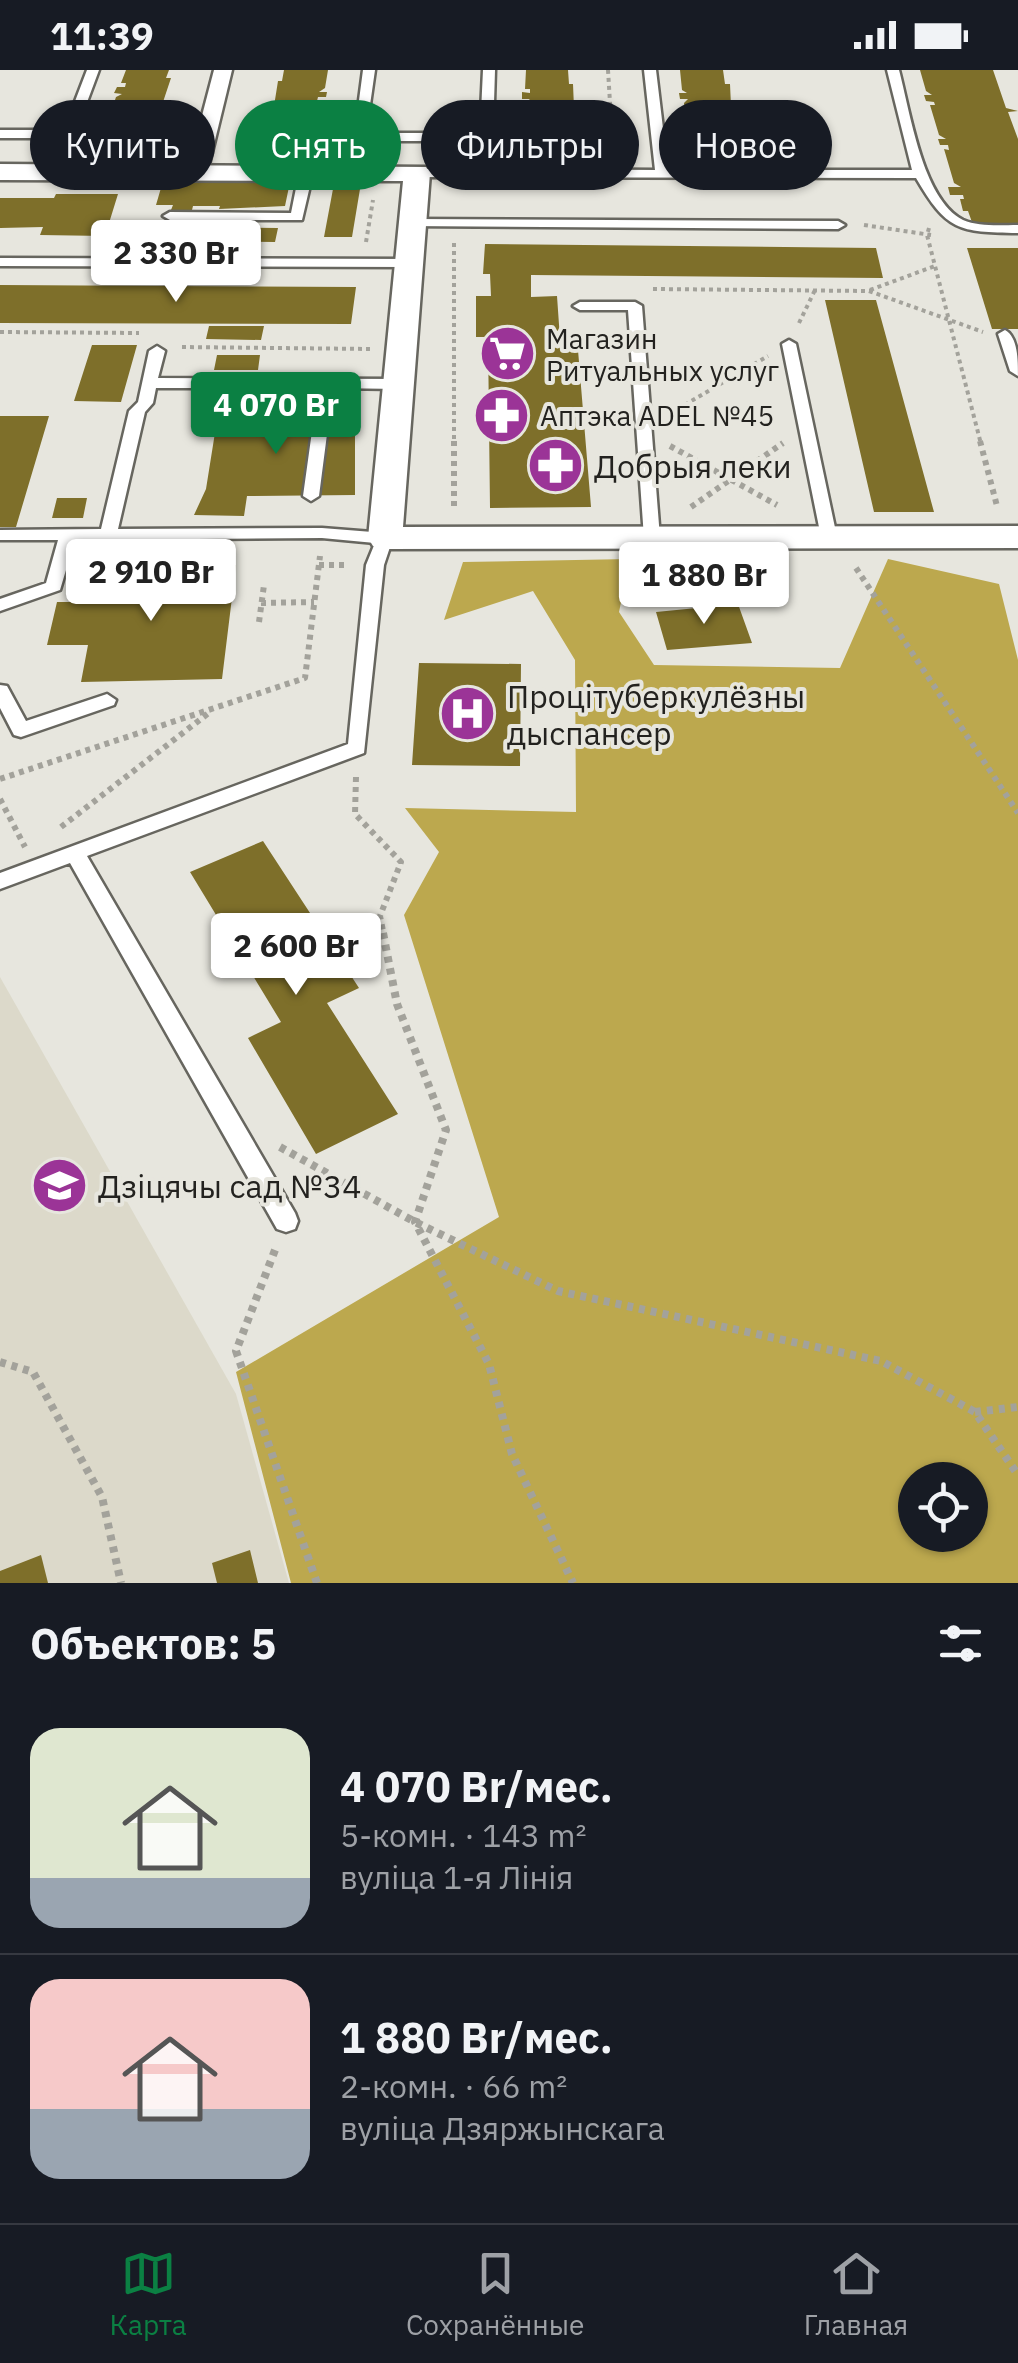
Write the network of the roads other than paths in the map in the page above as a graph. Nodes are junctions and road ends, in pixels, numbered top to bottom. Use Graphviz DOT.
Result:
graph roads {
  1 [pos="93,70"];
  2 [pos="223,70"];
  3 [pos="368,70"];
  4 [pos="488,70"];
  5 [pos="650,70"];
  6 [pos="892,70"];
  7 [pos="81,100"];
  8 [pos="364,100"];
  9 [pos="487,100"];
  10 [pos="215,101"];
  11 [pos="0,134"];
  12 [pos="30,134"];
  13 [pos="659,148"];
  14 [pos="0,172"];
  15 [pos="30,172"];
  16 [pos="401,173"];
  17 [pos="418,173"];
  18 [pos="832,174"];
  19 [pos="920,174"];
  20 [pos="303,190"];
  21 [pos="170,216"];
  22 [pos="413,223"];
  23 [pos="838,226"];
  24 [pos="1018,229"];
  25 [pos="0,262"];
  26 [pos="410,263"];
  27 [pos="580,306"];
  28 [pos="1005,334"];
  29 [pos="789,344"];
  30 [pos="166,349"];
  31 [pos="1018,372"];
  32 [pos="149,383"];
  33 [pos="326,383"];
  34 [pos="399,384"];
  35 [pos="312,496"];
  36 [pos="1010,530"];
  37 [pos="68,534"];
  38 [pos="108,534"];
  39 [pos="0,535"];
  40 [pos="828,537"];
  41 [pos="385,538"];
  42 [pos="652,538"];
  43 [pos="0,606"];
  44 [pos="0,691"];
  45 [pos="107,700"];
  46 [pos="75,853"];
  47 [pos="0,880"];
  48 [pos="286,1220"];
  1 -- 7 [label="lane"];
  2 -- 10 [label="street"];
  3 -- 8 [label="lane"];
  4 -- 9 [label="lane"];
  5 -- 13 [label="lane"];
  6 -- 19 [label="lane"];
  11 -- 12 [label="lane"];
  14 -- 15 [label="street"];
  16 -- 17 [label="street"];
  17 -- 22 [label="street"];
  18 -- 19 [label="lane"];
  19 -- 24 [label="lane"];
  20 -- 21 [label="lane"];
  22 -- 23 [label="lane"];
  22 -- 26 [label="street"];
  25 -- 26 [label="lane"];
  26 -- 34 [label="street"];
  27 -- 42 [label="lane"];
  28 -- 31 [label="lane"];
  29 -- 40 [label="lane"];
  30 -- 32 [label="lane"];
  32 -- 33 [label="lane"];
  32 -- 38 [label="lane"];
  33 -- 34 [label="lane"];
  33 -- 35 [label="lane"];
  34 -- 41 [label="street"];
  36 -- 40 [label="street"];
  37 -- 38 [label="lane"];
  37 -- 39 [label="lane"];
  37 -- 43 [label="lane"];
  38 -- 41 [label="lane"];
  40 -- 42 [label="street"];
  41 -- 42 [label="street"];
  41 -- 46 [label="lane"];
  44 -- 45 [label="lane"];
  46 -- 47 [label="lane"];
  46 -- 48 [label="lane"];
}
